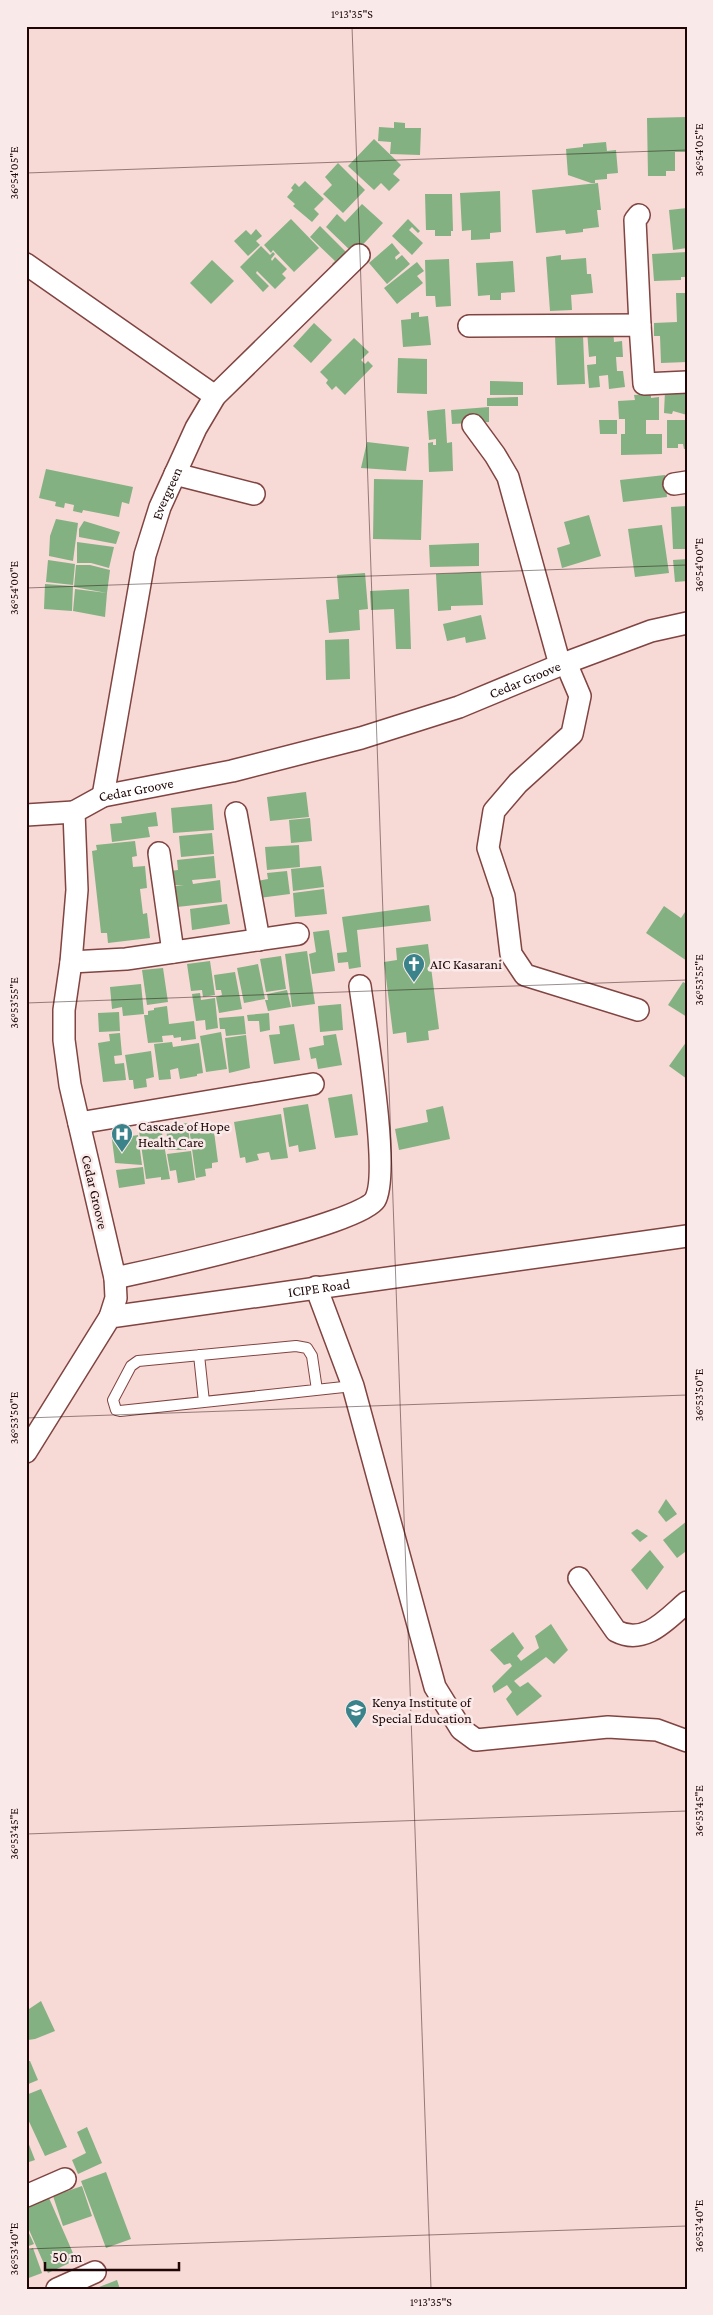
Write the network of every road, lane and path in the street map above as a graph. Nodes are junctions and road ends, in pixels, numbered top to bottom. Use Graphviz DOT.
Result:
graph roads {
  1 [pos="639,215"];
  2 [pos="359,256"];
  3 [pos="26,264"];
  4 [pos="640,325"];
  5 [pos="470,326"];
  6 [pos="687,382"];
  7 [pos="215,396"];
  8 [pos="473,425"];
  9 [pos="175,474"];
  10 [pos="254,494"];
  11 [pos="687,622"];
  12 [pos="563,664"];
  13 [pos="103,796"];
  14 [pos="74,812"];
  15 [pos="236,814"];
  16 [pos="26,815"];
  17 [pos="159,853"];
  18 [pos="298,934"];
  19 [pos="259,940"];
  20 [pos="173,952"];
  21 [pos="71,962"];
  22 [pos="360,986"];
  23 [pos="638,1010"];
  24 [pos="313,1084"];
  25 [pos="79,1123"];
  26 [pos="687,1236"];
  27 [pos="115,1278"];
  28 [pos="316,1287"];
  29 [pos="110,1317"];
  30 [pos="198,1355"];
  31 [pos="353,1386"];
  32 [pos="317,1390"];
  33 [pos="204,1402"];
  34 [pos="26,1452"];
  35 [pos="580,1578"];
  36 [pos="687,1602"];
  37 [pos="687,1741"];
  38 [pos="65,2179"];
  39 [pos="26,2196"];
  40 [pos="95,2272"];
  41 [pos="57,2289"];
  1 -- 4 [label="street"];
  2 -- 7 [label="street, Evergreen"];
  3 -- 7 [label="street"];
  4 -- 5 [label="street"];
  4 -- 6 [label="street"];
  7 -- 9 [label="street, Evergreen"];
  8 -- 12 [label="street"];
  9 -- 10 [label="street"];
  9 -- 13 [label="street, Evergreen"];
  11 -- 12 [label="street, Cedar Groove"];
  12 -- 13 [label="street, Cedar Groove"];
  12 -- 23 [label="street"];
  13 -- 14 [label="street, Cedar Groove"];
  14 -- 16 [label="street"];
  14 -- 21 [label="street, Cedar Groove"];
  15 -- 19 [label="street"];
  17 -- 20 [label="street"];
  18 -- 19 [label="street"];
  19 -- 20 [label="street"];
  20 -- 21 [label="street"];
  21 -- 25 [label="street, Cedar Groove"];
  22 -- 27 [label="street"];
  24 -- 25 [label="street"];
  25 -- 27 [label="street, Cedar Groove"];
  26 -- 28 [label="street, ICIPE Road"];
  27 -- 29 [label="street, Cedar Groove"];
  28 -- 29 [label="street, ICIPE Road"];
  28 -- 31 [label="street"];
  29 -- 34 [label="street"];
  30 -- 32 [label="lane"];
  30 -- 33 [label="lane"];
  30 -- 33 [label="lane"];
  31 -- 32 [label="lane"];
  31 -- 37 [label="street"];
  32 -- 33 [label="lane"];
  35 -- 36 [label="street"];
  38 -- 39 [label="street"];
  40 -- 41 [label="street"];
}
